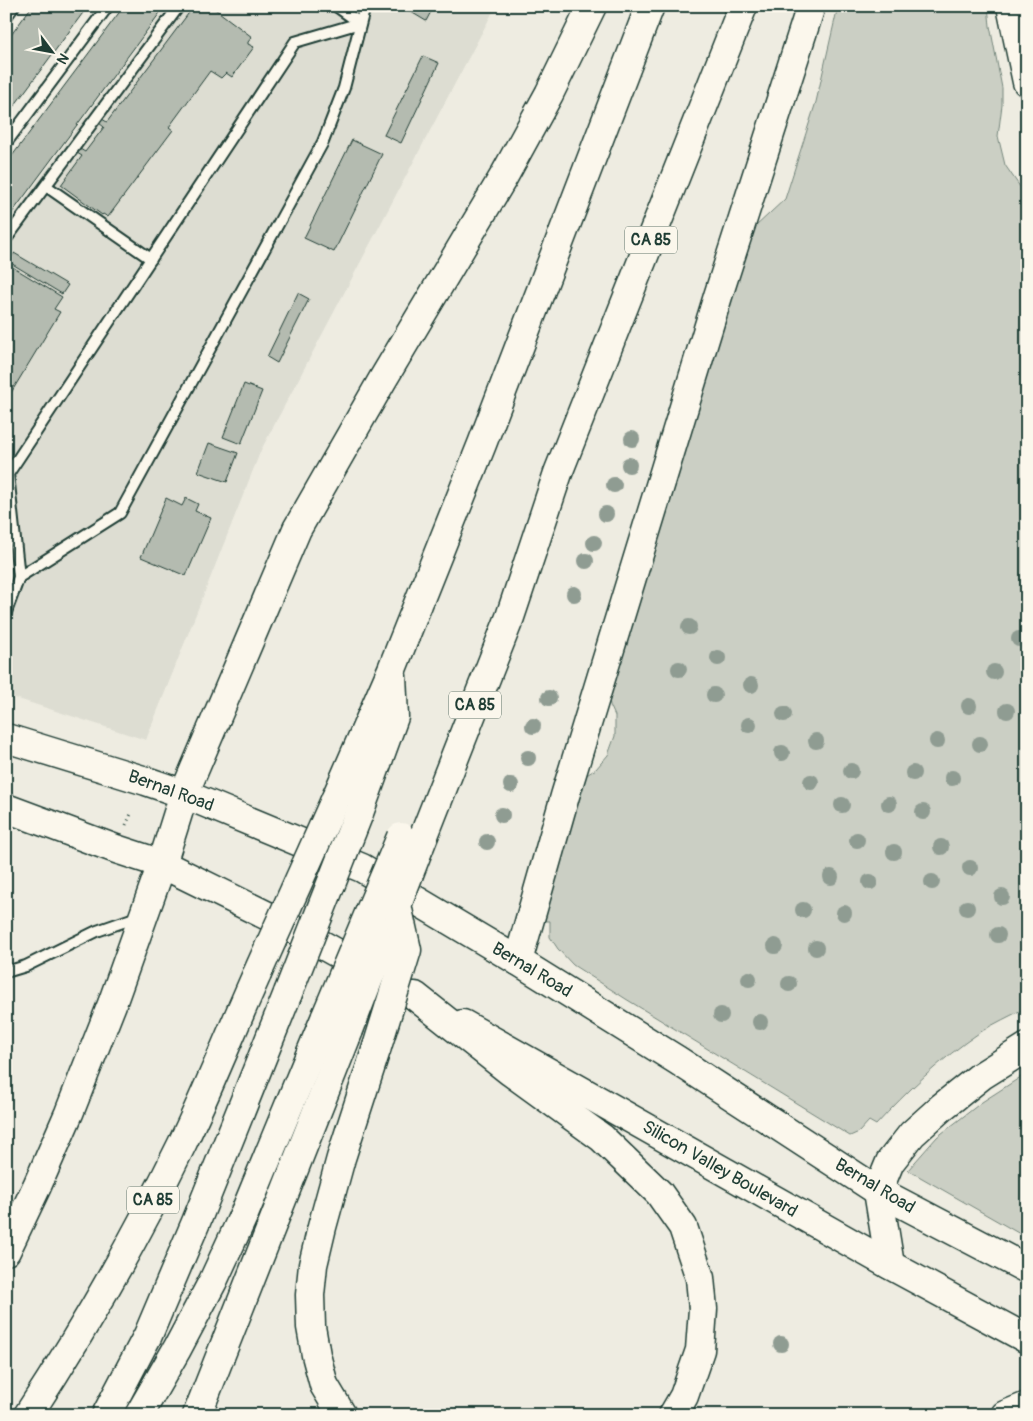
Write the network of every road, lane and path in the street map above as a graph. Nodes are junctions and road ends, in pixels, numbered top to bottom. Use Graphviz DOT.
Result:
graph roads {
  1 [pos="14,6"];
  2 [pos="108,6"];
  3 [pos="179,6"];
  4 [pos="336,6"];
  5 [pos="365,6"];
  6 [pos="592,6"];
  7 [pos="650,6"];
  8 [pos="743,6"];
  9 [pos="811,6"];
  10 [pos="1011,6"];
  11 [pos="6,17"];
  12 [pos="360,23"];
  13 [pos="1027,82"];
  14 [pos="6,144"];
  15 [pos="46,186"];
  16 [pos="6,239"];
  17 [pos="151,259"];
  18 [pos="19,577"];
  19 [pos="6,612"];
  20 [pos="392,669"];
  21 [pos="6,738"];
  22 [pos="184,794"];
  23 [pos="6,808"];
  24 [pos="410,843"];
  25 [pos="162,864"];
  26 [pos="397,905"];
  27 [pos="143,915"];
  28 [pos="518,961"];
  29 [pos="6,972"];
  30 [pos="414,996"];
  31 [pos="1027,1047"];
  32 [pos="878,1191"];
  33 [pos="6,1251"];
  34 [pos="890,1266"];
  35 [pos="1027,1269"];
  36 [pos="1027,1339"];
  37 [pos="28,1415"];
  38 [pos="106,1415"];
  39 [pos="139,1415"];
  40 [pos="197,1415"];
  41 [pos="342,1415"];
  42 [pos="673,1415"];
  1 -- 11 [label="lane"];
  2 -- 14 [label="lane"];
  3 -- 15 [label="lane"];
  4 -- 12 [label="lane"];
  5 -- 12 [label="lane"];
  6 -- 22 [label="main road"];
  7 -- 20 [label="main road, CA 85"];
  8 -- 24 [label="main road, CA 85"];
  9 -- 28 [label="main road"];
  10 -- 13 [label="main road"];
  12 -- 17 [label="lane"];
  12 -- 18 [label="lane"];
  15 -- 16 [label="lane"];
  15 -- 17 [label="lane"];
  17 -- 18 [label="lane"];
  18 -- 19 [label="lane"];
  20 -- 37 [label="main road, CA 85, bridge"];
  20 -- 38 [label="main road, bridge"];
  21 -- 22 [label="main road, Bernal Road"];
  22 -- 25 [label="main road"];
  22 -- 28 [label="main road, Bernal Road"];
  23 -- 25 [label="main road"];
  24 -- 26 [label="main road, bridge"];
  24 -- 39 [label="main road, bridge"];
  25 -- 27 [label="main road"];
  25 -- 30 [label="main road"];
  26 -- 40 [label="main road, bridge"];
  26 -- 41 [label="main road, bridge"];
  27 -- 29 [label="lane"];
  27 -- 33 [label="main road"];
  28 -- 32 [label="main road, Bernal Road"];
  30 -- 34 [label="main road, Silicon Valley Boulevard"];
  30 -- 42 [label="main road"];
  31 -- 32 [label="main road"];
  32 -- 34 [label="main road"];
  32 -- 35 [label="main road, Bernal Road"];
  34 -- 36 [label="main road, Silicon Valley Boulevard"];
}
